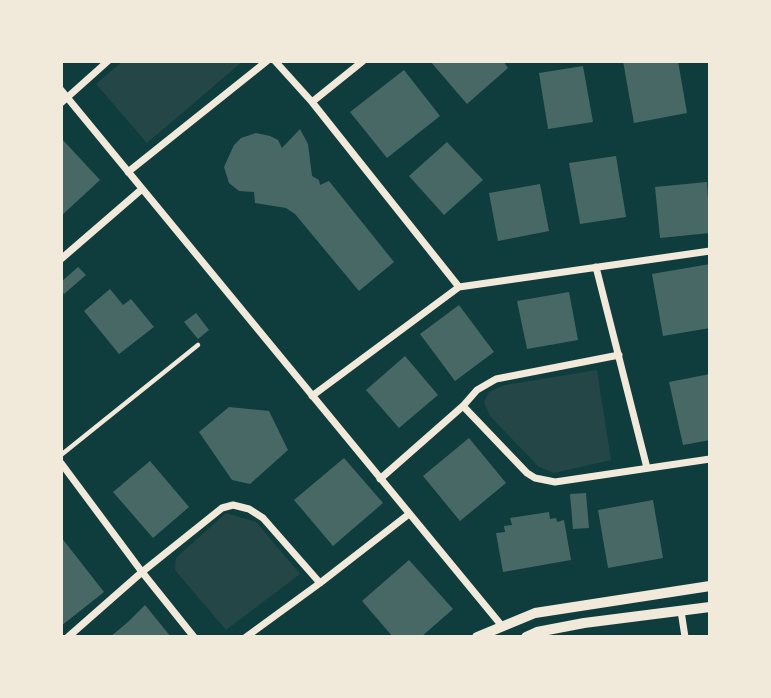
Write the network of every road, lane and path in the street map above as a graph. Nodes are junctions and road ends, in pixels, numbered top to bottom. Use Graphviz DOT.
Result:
graph roads {
  1 [pos="108,61"];
  2 [pos="267,61"];
  3 [pos="275,61"];
  4 [pos="363,61"];
  5 [pos="61,90"];
  6 [pos="64,100"];
  7 [pos="312,102"];
  8 [pos="128,172"];
  9 [pos="142,189"];
  10 [pos="710,251"];
  11 [pos="61,258"];
  12 [pos="596,267"];
  13 [pos="459,287"];
  14 [pos="198,345"];
  15 [pos="619,355"];
  16 [pos="312,396"];
  17 [pos="463,406"];
  18 [pos="61,455"];
  19 [pos="710,459"];
  20 [pos="61,464"];
  21 [pos="647,468"];
  22 [pos="380,479"];
  23 [pos="409,514"];
  24 [pos="142,572"];
  25 [pos="320,583"];
  26 [pos="710,586"];
  27 [pos="710,607"];
  28 [pos="681,611"];
  29 [pos="502,626"];
  30 [pos="68,637"];
  31 [pos="194,637"];
  32 [pos="246,637"];
  33 [pos="477,637"];
  34 [pos="526,637"];
  35 [pos="685,637"];
  1 -- 6 [label="street"];
  2 -- 8 [label="street"];
  3 -- 7 [label="street"];
  4 -- 7 [label="street"];
  5 -- 6 [label="street"];
  6 -- 8 [label="street"];
  7 -- 13 [label="street"];
  8 -- 9 [label="street"];
  9 -- 11 [label="street"];
  9 -- 16 [label="street"];
  10 -- 12 [label="street"];
  12 -- 13 [label="street"];
  12 -- 15 [label="street"];
  13 -- 16 [label="street"];
  14 -- 18 [label="lane"];
  15 -- 17 [label="street"];
  15 -- 21 [label="street"];
  16 -- 22 [label="street"];
  17 -- 21 [label="street"];
  17 -- 22 [label="street"];
  19 -- 21 [label="street"];
  20 -- 24 [label="street"];
  22 -- 23 [label="street"];
  23 -- 25 [label="street"];
  23 -- 29 [label="street"];
  24 -- 25 [label="street"];
  24 -- 30 [label="street"];
  24 -- 31 [label="street"];
  25 -- 32 [label="street"];
  26 -- 29 [label="street"];
  27 -- 28 [label="street"];
  28 -- 34 [label="street"];
  28 -- 35 [label="street"];
  29 -- 33 [label="street"];
}
